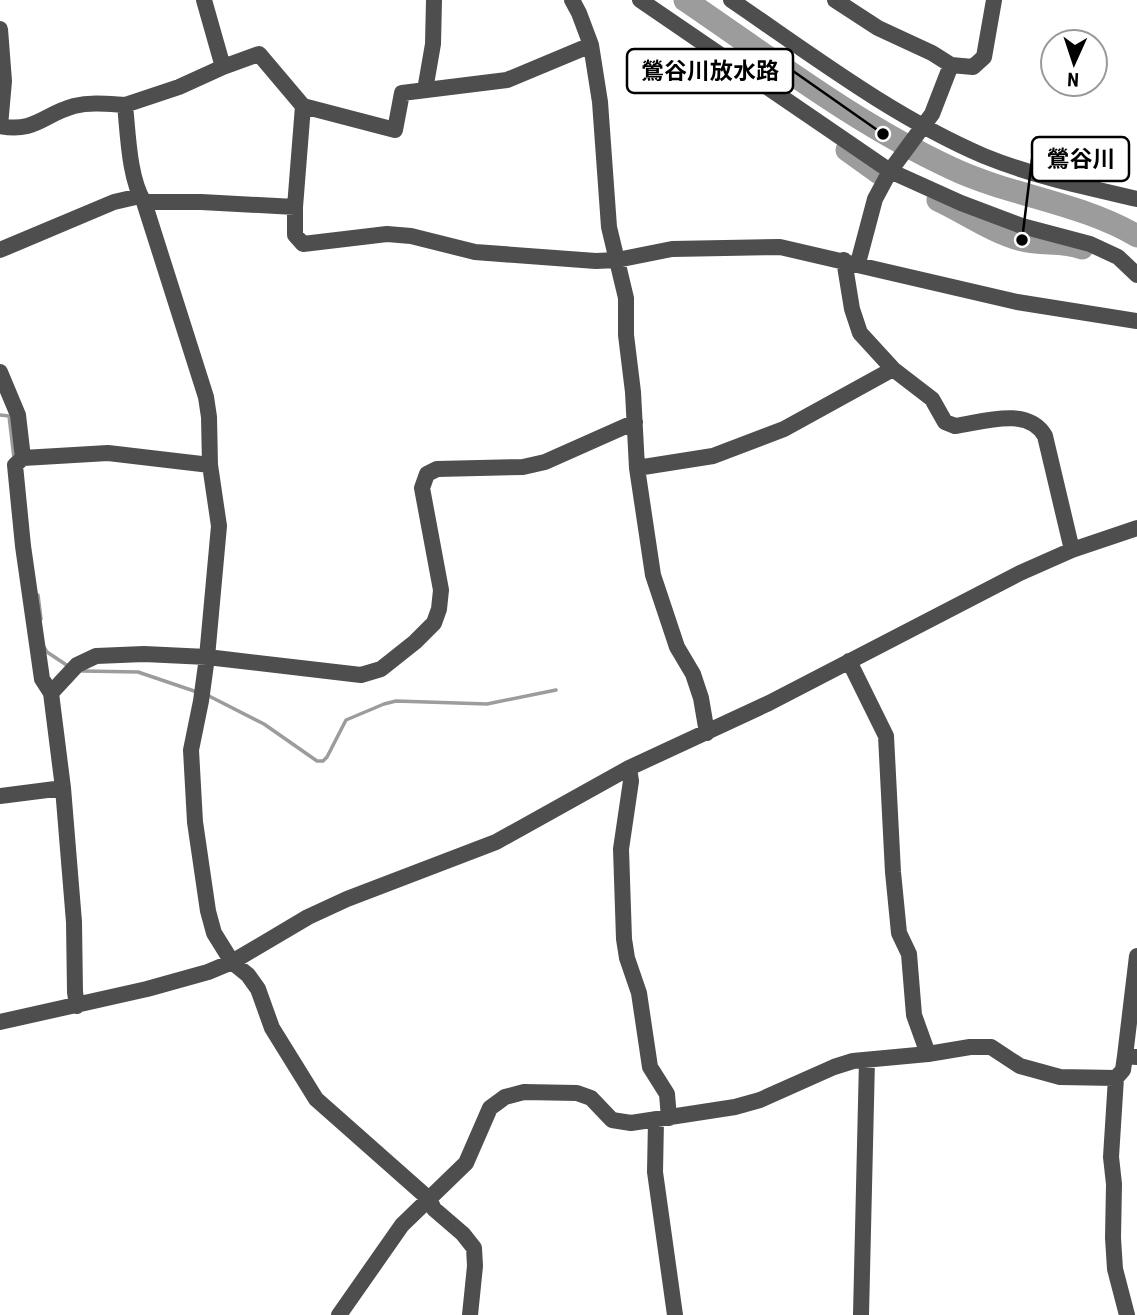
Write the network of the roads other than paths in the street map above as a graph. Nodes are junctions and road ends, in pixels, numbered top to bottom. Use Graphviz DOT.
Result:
graph roads {
  1 [pos="204,0"];
  2 [pos="434,0"];
  3 [pos="572,0"];
  4 [pos="639,0"];
  5 [pos="731,0"];
  6 [pos="835,0"];
  7 [pos="995,0"];
  8 [pos="0,29"];
  9 [pos="590,45"];
  10 [pos="951,65"];
  11 [pos="223,67"];
  12 [pos="425,90"];
  13 [pos="125,105"];
  14 [pos="303,106"];
  15 [pos="922,128"];
  16 [pos="892,168"];
  17 [pos="142,199"];
  18 [pos="1137,199"];
  19 [pos="295,207"];
  20 [pos="0,250"];
  21 [pos="617,260"];
  22 [pos="851,262"];
  23 [pos="1137,275"];
  24 [pos="1137,321"];
  25 [pos="893,369"];
  26 [pos="0,372"];
  27 [pos="635,422"];
  28 [pos="19,461"];
  29 [pos="210,466"];
  30 [pos="637,468"];
  31 [pos="1137,528"];
  32 [pos="1137,535"];
  33 [pos="1072,550"];
  34 [pos="207,657"];
  35 [pos="849,661"];
  36 [pos="51,693"];
  37 [pos="707,733"];
  38 [pos="629,768"];
  39 [pos="63,788"];
  40 [pos="0,796"];
  41 [pos="1137,956"];
  42 [pos="232,962"];
  43 [pos="77,1006"];
  44 [pos="0,1022"];
  45 [pos="928,1054"];
  46 [pos="1131,1057"];
  47 [pos="867,1060"];
  48 [pos="1116,1078"];
  49 [pos="662,1119"];
  50 [pos="429,1199"];
  51 [pos="339,1315"];
  52 [pos="470,1315"];
  53 [pos="675,1315"];
  54 [pos="861,1315"];
  55 [pos="1127,1315"];
  1 -- 11 [label="street"];
  2 -- 12 [label="street"];
  3 -- 9 [label="street"];
  4 -- 16 [label="street"];
  5 -- 15 [label="street"];
  6 -- 10 [label="street"];
  7 -- 10 [label="street"];
  8 -- 13 [label="street"];
  9 -- 12 [label="street"];
  9 -- 21 [label="street"];
  10 -- 15 [label="street"];
  11 -- 13 [label="street"];
  11 -- 14 [label="street"];
  12 -- 14 [label="street"];
  13 -- 17 [label="street"];
  14 -- 19 [label="street"];
  15 -- 16 [label="street"];
  15 -- 18 [label="street"];
  16 -- 22 [label="street"];
  16 -- 23 [label="street"];
  17 -- 19 [label="street"];
  17 -- 20 [label="street"];
  17 -- 29 [label="street"];
  19 -- 21 [label="street"];
  21 -- 22 [label="street"];
  21 -- 27 [label="street"];
  22 -- 24 [label="street"];
  22 -- 25 [label="street"];
  25 -- 30 [label="street"];
  25 -- 33 [label="street"];
  26 -- 28 [label="street"];
  27 -- 30 [label="street"];
  27 -- 34 [label="street"];
  28 -- 29 [label="street"];
  28 -- 36 [label="street"];
  29 -- 34 [label="street"];
  30 -- 37 [label="street"];
  31 -- 32 [label="street"];
  31 -- 33 [label="street"];
  33 -- 35 [label="street"];
  34 -- 36 [label="street"];
  34 -- 42 [label="street"];
  35 -- 37 [label="street"];
  35 -- 45 [label="street"];
  36 -- 39 [label="street"];
  37 -- 38 [label="street"];
  38 -- 42 [label="street"];
  38 -- 49 [label="street"];
  39 -- 40 [label="street"];
  39 -- 43 [label="street"];
  41 -- 46 [label="street"];
  42 -- 43 [label="street"];
  42 -- 50 [label="street"];
  43 -- 44 [label="street"];
  45 -- 47 [label="street"];
  45 -- 48 [label="street"];
  46 -- 48 [label="street"];
  47 -- 49 [label="street"];
  47 -- 54 [label="street"];
  48 -- 55 [label="street"];
  49 -- 50 [label="street"];
  49 -- 53 [label="street"];
  50 -- 51 [label="street"];
  50 -- 52 [label="street"];
}
